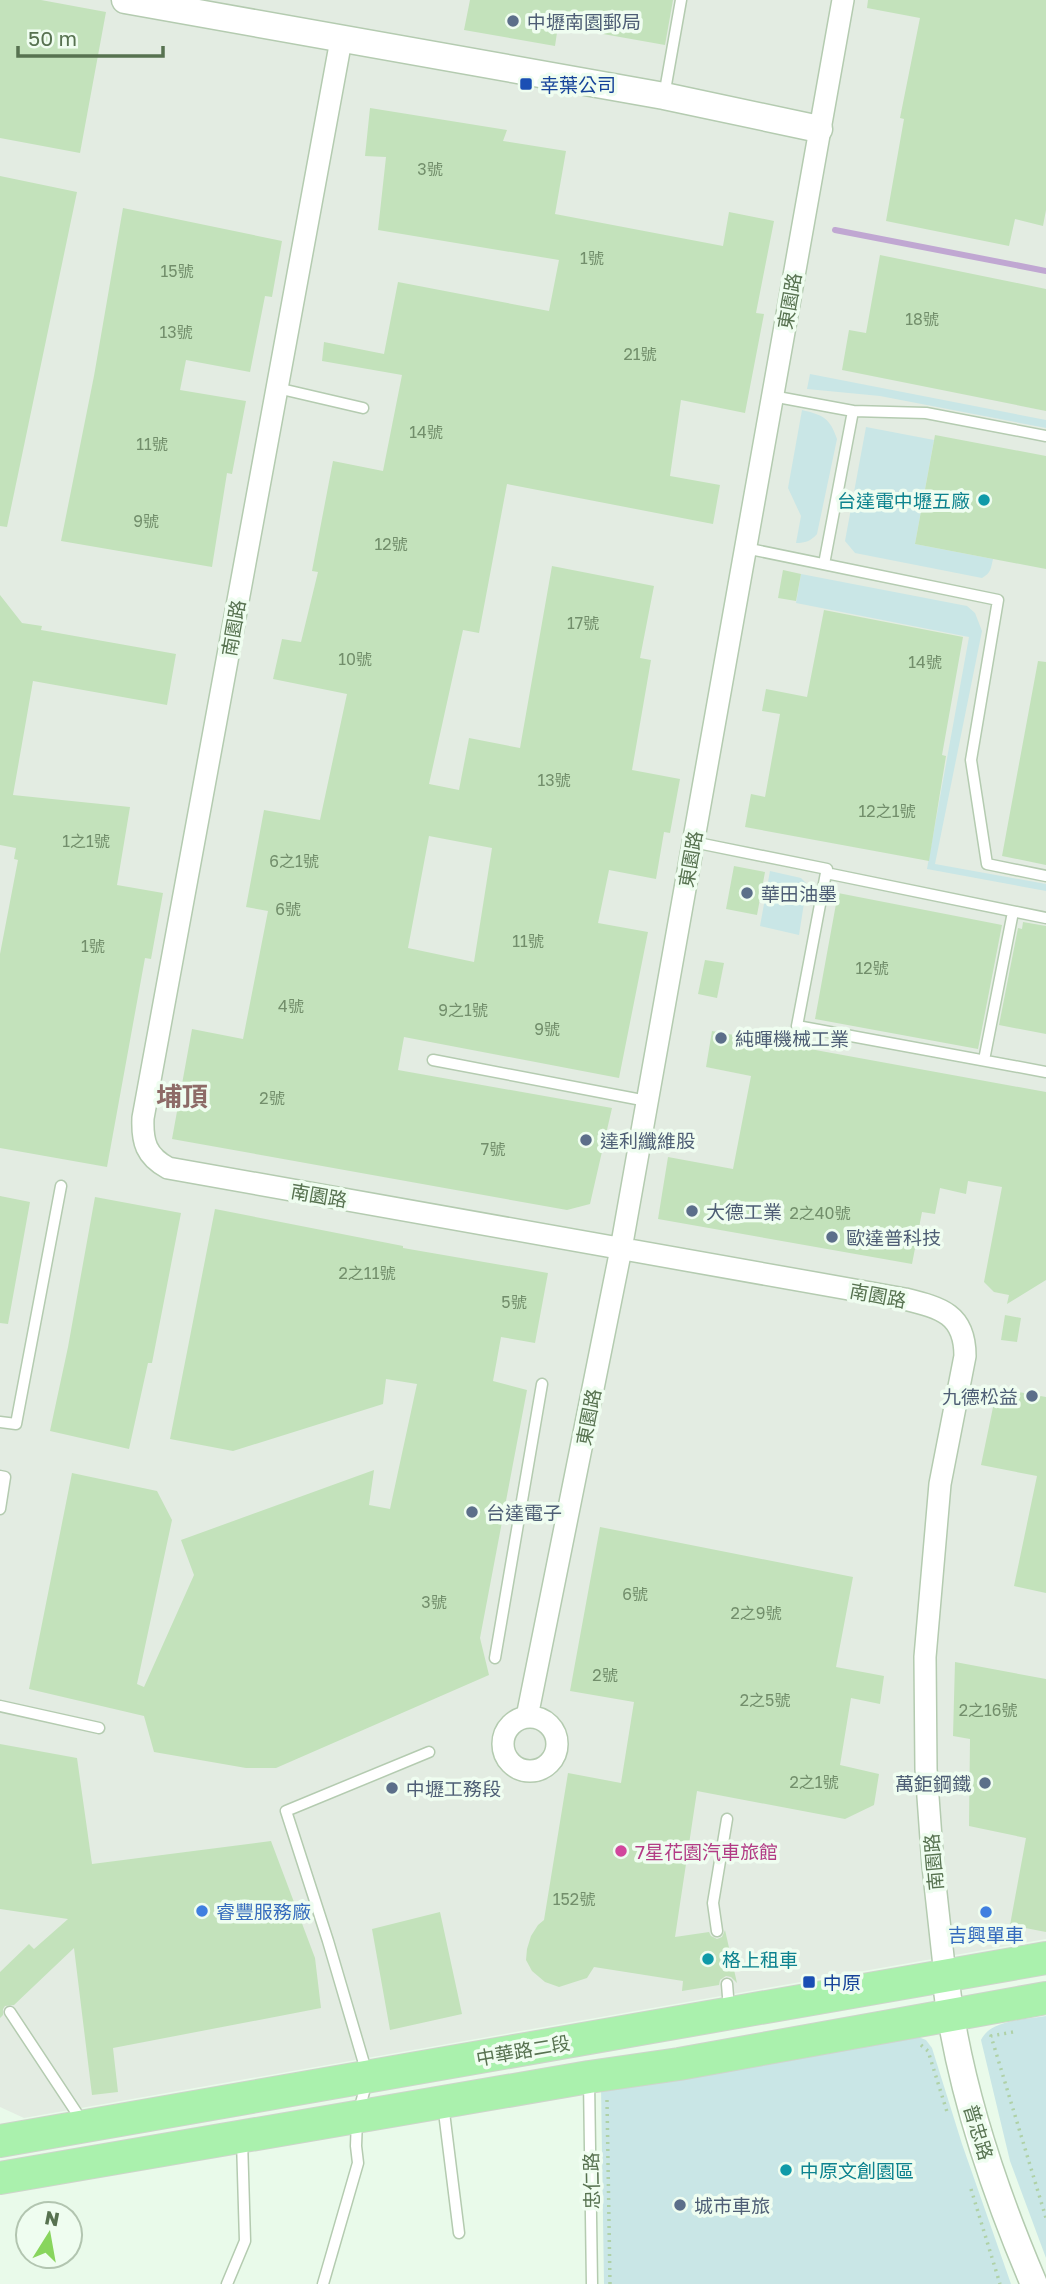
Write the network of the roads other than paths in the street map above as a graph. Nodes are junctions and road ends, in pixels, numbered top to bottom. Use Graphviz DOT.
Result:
graph roads {
  1 [pos="125,0"];
  2 [pos="681,0"];
  3 [pos="843,0"];
  4 [pos="154,3"];
  5 [pos="341,40"];
  6 [pos="664,96"];
  7 [pos="819,129"];
  8 [pos="277,388"];
  9 [pos="772,396"];
  10 [pos="363,408"];
  11 [pos="853,411"];
  12 [pos="1046,436"];
  13 [pos="745,548"];
  14 [pos="824,565"];
  15 [pos="693,842"];
  16 [pos="826,873"];
  17 [pos="1046,876"];
  18 [pos="1013,912"];
  19 [pos="1046,918"];
  20 [pos="433,1060"];
  21 [pos="985,1060"];
  22 [pos="1046,1072"];
  23 [pos="647,1101"];
  24 [pos="61,1186"];
  25 [pos="621,1249"];
  26 [pos="542,1384"];
  27 [pos="0,1422"];
  28 [pos="0,1476"];
  29 [pos="520,1506"];
  30 [pos="0,1510"];
  31 [pos="568,1515"];
  32 [pos="495,1658"];
  33 [pos="0,1706"];
  34 [pos="527,1717"];
  35 [pos="99,1728"];
  36 [pos="429,1752"];
  37 [pos="727,1819"];
  38 [pos="717,1931"];
  39 [pos="1046,1958"];
  40 [pos="945,1975"];
  41 [pos="1046,1998"];
  42 [pos="10,2012"];
  43 [pos="949,2016"];
  44 [pos="368,2077"];
  45 [pos="598,2085"];
  46 [pos="443,2104"];
  47 [pos="357,2118"];
  48 [pos="85,2126"];
  49 [pos="242,2138"];
  50 [pos="0,2141"];
  51 [pos="0,2178"];
  52 [pos="459,2233"];
  53 [pos="227,2284"];
  54 [pos="323,2284"];
  55 [pos="592,2284"];
  56 [pos="1034,2284"];
  1 -- 4 [label="street"];
  2 -- 6 [label="lane"];
  3 -- 7 [label="street, 東園路"];
  4 -- 5 [label="street"];
  5 -- 6 [label="street"];
  5 -- 8 [label="street, 南園路"];
  6 -- 7 [label="street"];
  7 -- 9 [label="street, 東園路"];
  8 -- 10 [label="lane"];
  8 -- 25 [label="street, 南園路"];
  9 -- 11 [label="lane"];
  9 -- 13 [label="street, 東園路"];
  11 -- 12 [label="lane"];
  11 -- 14 [label="lane"];
  13 -- 14 [label="lane"];
  13 -- 15 [label="street, 東園路"];
  14 -- 17 [label="lane"];
  15 -- 16 [label="lane"];
  15 -- 23 [label="street, 東園路"];
  16 -- 18 [label="lane"];
  16 -- 21 [label="lane"];
  18 -- 19 [label="lane"];
  18 -- 21 [label="lane"];
  20 -- 23 [label="lane"];
  21 -- 22 [label="lane"];
  23 -- 25 [label="street, 東園路"];
  24 -- 27 [label="lane"];
  25 -- 31 [label="street, 東園路"];
  25 -- 40 [label="street, 南園路"];
  26 -- 29 [label="lane"];
  28 -- 30 [label="lane"];
  29 -- 31 [label="lane"];
  29 -- 32 [label="lane"];
  31 -- 34 [label="street, 東園路"];
  33 -- 35 [label="lane"];
  36 -- 44 [label="lane"];
  37 -- 38 [label="lane"];
  39 -- 40 [label="main road, 中華路二段"];
  40 -- 43 [label="street, 普忠路"];
  40 -- 44 [label="main road, 中華路二段"];
  41 -- 43 [label="main road, 中華路二段"];
  42 -- 48 [label="lane"];
  43 -- 45 [label="main road, 中華路二段"];
  43 -- 56 [label="street, 普忠路"];
  44 -- 47 [label="lane"];
  44 -- 48 [label="main road, 中華路二段"];
  45 -- 46 [label="main road, 中華路二段"];
  45 -- 55 [label="lane, 忠仁路"];
  46 -- 47 [label="main road, 中華路二段"];
  46 -- 52 [label="lane"];
  47 -- 49 [label="main road, 中華路二段"];
  47 -- 54 [label="lane"];
  48 -- 50 [label="main road, 中華路二段"];
  49 -- 51 [label="main road, 中華路二段"];
  49 -- 53 [label="lane"];
}
